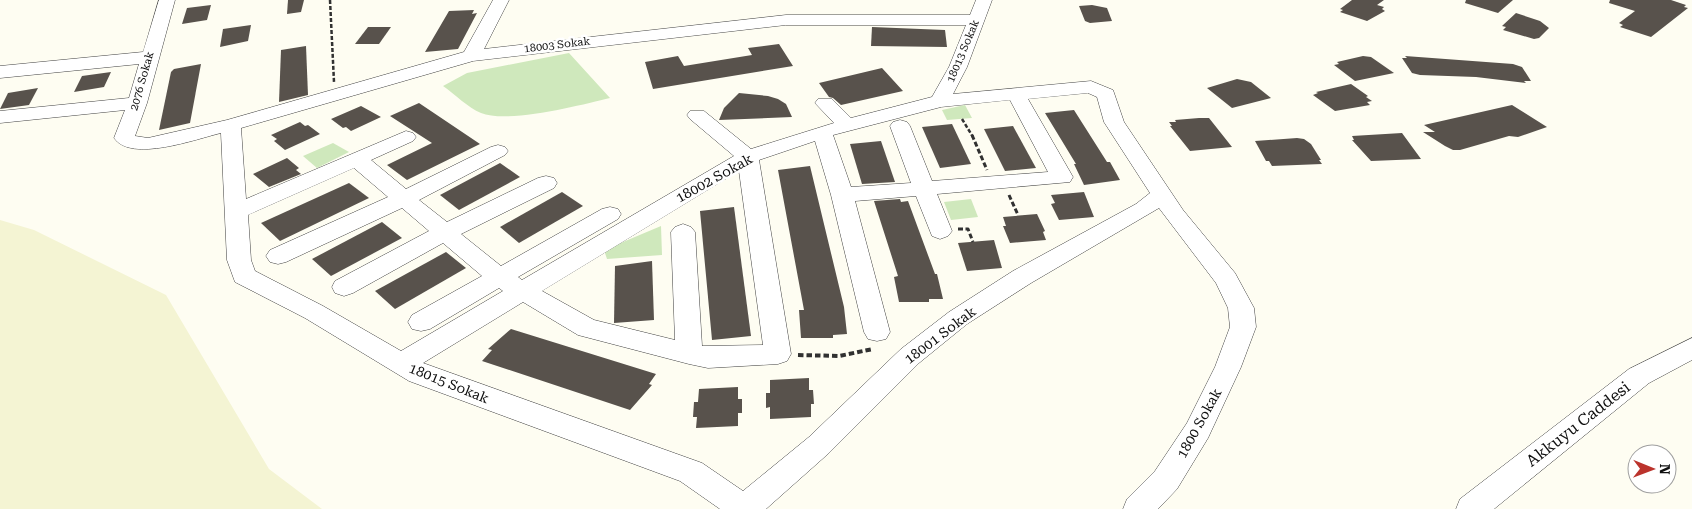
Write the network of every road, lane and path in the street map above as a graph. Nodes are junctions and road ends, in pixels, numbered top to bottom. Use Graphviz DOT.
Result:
graph roads {
  1 [pos="167,0"];
  2 [pos="330,0"];
  3 [pos="501,0"];
  4 [pos="984,0"];
  5 [pos="976,20"];
  6 [pos="150,56"];
  7 [pos="471,56"];
  8 [pos="0,72"];
  9 [pos="1016,94"];
  10 [pos="334,96"];
  11 [pos="940,101"];
  12 [pos="137,103"];
  13 [pos="825,103"];
  14 [pos="697,115"];
  15 [pos="0,117"];
  16 [pos="962,119"];
  17 [pos="847,124"];
  18 [pos="231,126"];
  19 [pos="900,126"];
  20 [pos="822,132"];
  21 [pos="406,137"];
  22 [pos="148,144"];
  23 [pos="498,151"];
  24 [pos="748,157"];
  25 [pos="356,158"];
  26 [pos="997,182"];
  27 [pos="546,183"];
  28 [pos="923,187"];
  29 [pos="842,195"];
  30 [pos="1161,195"];
  31 [pos="405,198"];
  32 [pos="235,212"];
  33 [pos="610,214"];
  34 [pos="1018,215"];
  35 [pos="940,231"];
  36 [pos="446,232"];
  37 [pos="683,232"];
  38 [pos="278,256"];
  39 [pos="510,284"];
  40 [pos="344,287"];
  41 [pos="421,322"];
  42 [pos="878,332"];
  43 [pos="1692,348"];
  44 [pos="689,354"];
  45 [pos="778,354"];
  46 [pos="400,364"];
  47 [pos="744,509"];
  48 [pos="1138,509"];
  49 [pos="1471,509"];
  1 -- 6 [label="street, 2076 Sokak"];
  2 -- 10 [label="path"];
  3 -- 7 [label="street"];
  4 -- 5 [label="street, 18013 Sokak"];
  5 -- 7 [label="street, 18003 Sokak"];
  5 -- 11 [label="street, 18013 Sokak"];
  6 -- 8 [label="street"];
  6 -- 12 [label="street, 2076 Sokak"];
  7 -- 10 [label="street, 18003 Sokak"];
  9 -- 11 [label="street, 18002 Sokak"];
  9 -- 26 [label="street"];
  9 -- 30 [label="street, 18002 Sokak"];
  10 -- 18 [label="street, 18003 Sokak"];
  11 -- 17 [label="street, 18002 Sokak"];
  12 -- 15 [label="street"];
  12 -- 22 [label="street, 2076 Sokak"];
  13 -- 17 [label="street"];
  14 -- 24 [label="street"];
  16 -- 26 [label="path"];
  17 -- 20 [label="street, 18002 Sokak"];
  18 -- 22 [label="street, 18003 Sokak"];
  18 -- 32 [label="street, 18015 Sokak"];
  19 -- 28 [label="street"];
  20 -- 24 [label="street, 18002 Sokak"];
  20 -- 29 [label="street"];
  21 -- 25 [label="street"];
  23 -- 31 [label="street"];
  24 -- 39 [label="street, 18002 Sokak"];
  24 -- 45 [label="street"];
  25 -- 31 [label="street"];
  25 -- 32 [label="street"];
  26 -- 28 [label="street"];
  26 -- 34 [label="path"];
  27 -- 36 [label="street"];
  28 -- 29 [label="street"];
  28 -- 35 [label="street"];
  29 -- 42 [label="street"];
  30 -- 47 [label="street, 18001 Sokak"];
  30 -- 48 [label="street, 1800 Sokak"];
  31 -- 36 [label="street"];
  31 -- 38 [label="street"];
  32 -- 46 [label="street, 18015 Sokak"];
  33 -- 39 [label="street"];
  36 -- 39 [label="street"];
  36 -- 40 [label="street"];
  37 -- 44 [label="street"];
  39 -- 41 [label="street"];
  39 -- 44 [label="street"];
  39 -- 46 [label="street, 18002 Sokak"];
  42 -- 45 [label="path"];
  43 -- 49 [label="street, Akkuyu Caddesi"];
  44 -- 45 [label="street"];
  46 -- 47 [label="street, 18015 Sokak"];
}
